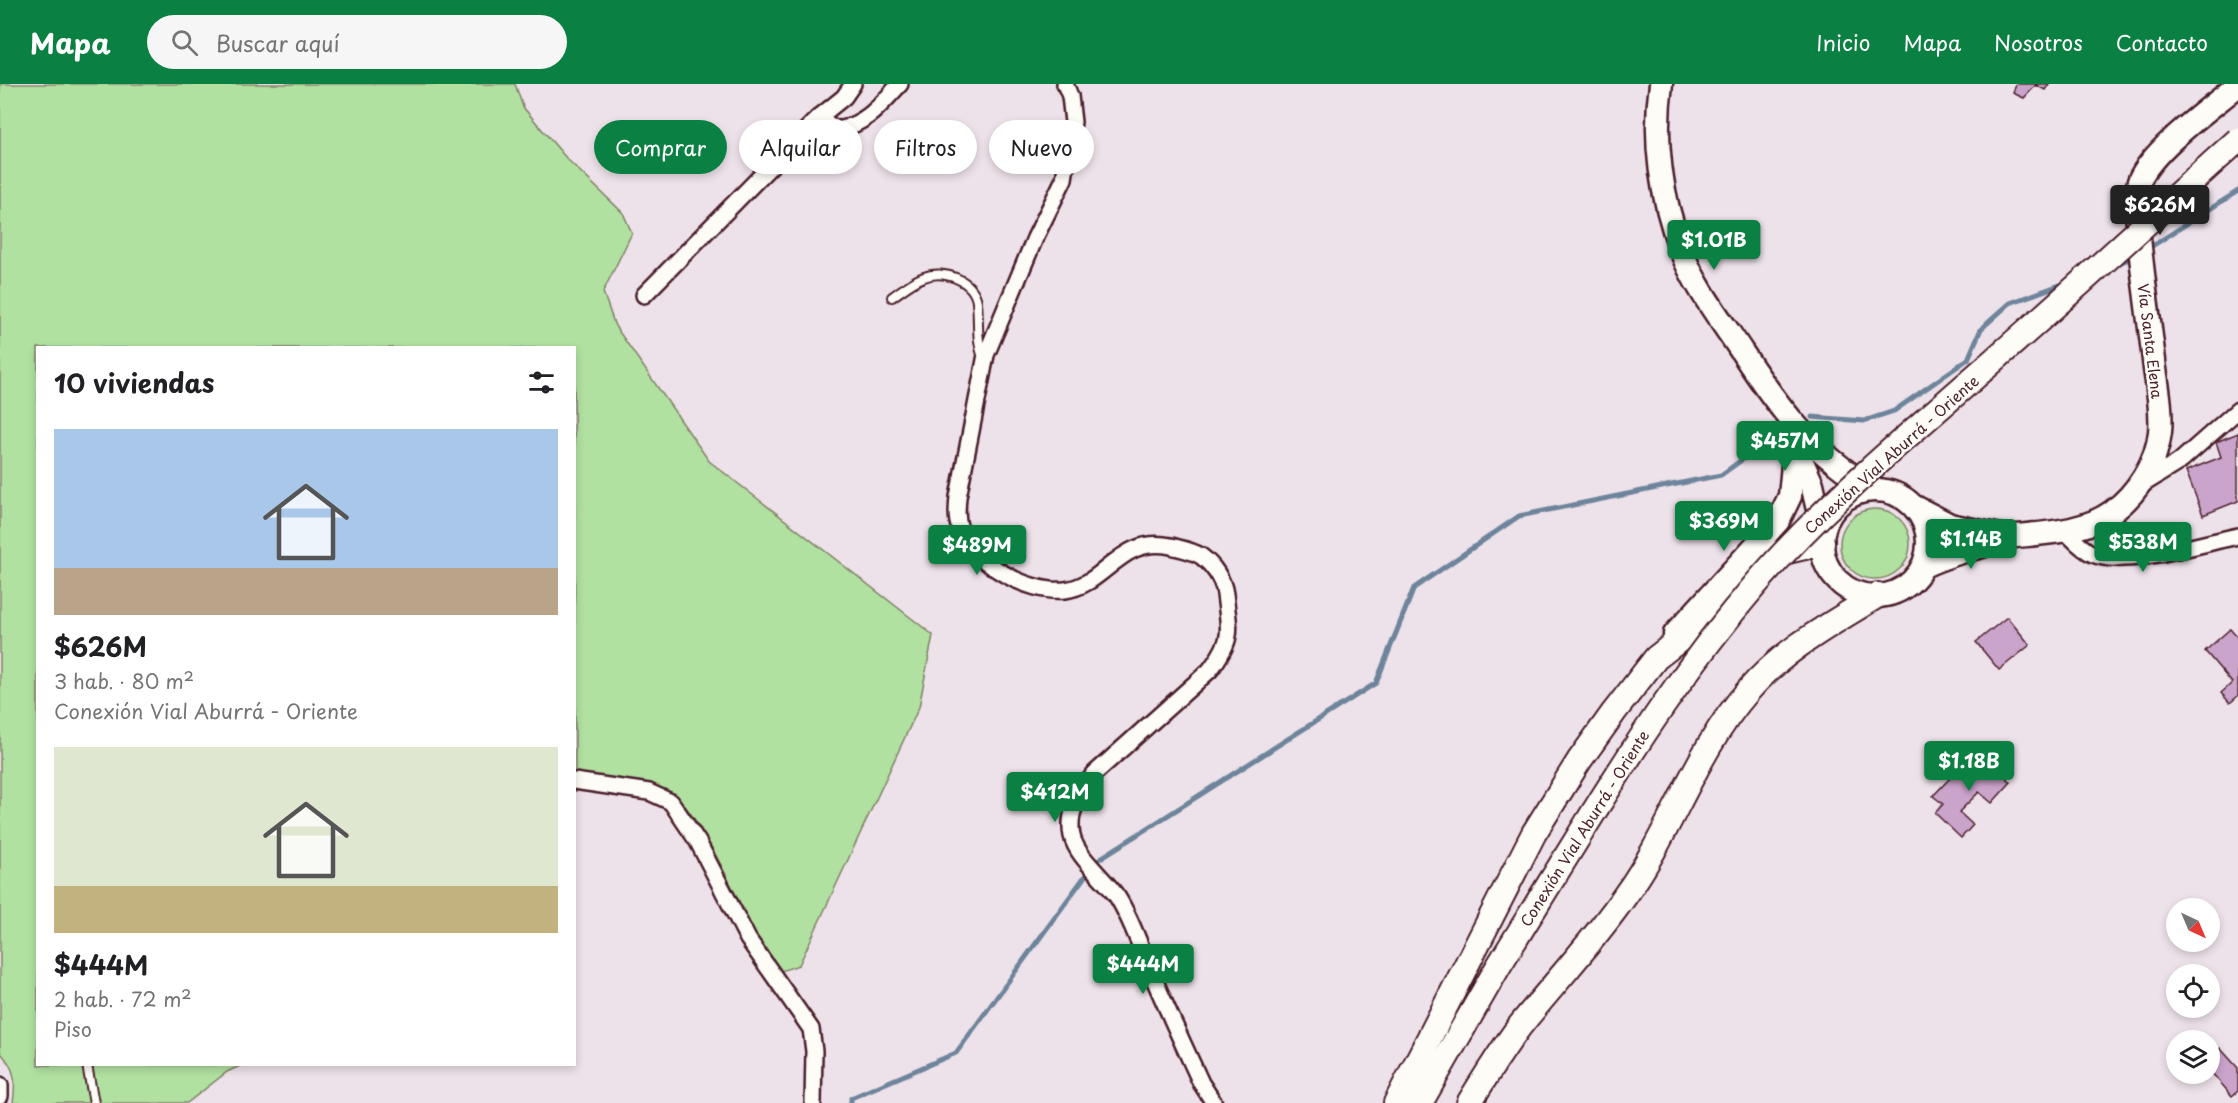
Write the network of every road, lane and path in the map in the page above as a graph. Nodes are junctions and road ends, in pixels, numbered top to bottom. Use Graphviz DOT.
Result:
graph roads {
  1 [pos="853,84"];
  2 [pos="900,84"];
  3 [pos="1065,84"];
  4 [pos="1661,84"];
  5 [pos="2238,85"];
  6 [pos="818,118"];
  7 [pos="2238,140"];
  8 [pos="644,295"];
  9 [pos="892,297"];
  10 [pos="984,362"];
  11 [pos="1777,403"];
  12 [pos="2238,410"];
  13 [pos="1795,444"];
  14 [pos="2137,487"];
  15 [pos="1874,490"];
  16 [pos="1912,505"];
  17 [pos="2064,530"];
  18 [pos="2238,536"];
  19 [pos="1822,537"];
  20 [pos="2005,537"];
  21 [pos="1922,567"];
  22 [pos="1878,595"];
  23 [pos="1656,658"];
  24 [pos="576,781"];
  25 [pos="1463,1028"];
  26 [pos="87,1066"];
  27 [pos="0,1085"];
  28 [pos="0,1096"];
  29 [pos="94,1103"];
  30 [pos="813,1103"];
  31 [pos="1214,1103"];
  32 [pos="1396,1103"];
  33 [pos="1420,1103"];
  34 [pos="1433,1103"];
  35 [pos="1469,1103"];
  1 -- 6 [label="street"];
  2 -- 6 [label="street"];
  3 -- 10 [label="street"];
  4 -- 11 [label="main road"];
  5 -- 14 [label="main road, Vía Santa Elena"];
  6 -- 8 [label="street"];
  7 -- 25 [label="main road, Conexión Vial Aburrá - Oriente, bridge"];
  9 -- 10 [label="lane"];
  10 -- 31 [label="street"];
  11 -- 13 [label="main road"];
  11 -- 15 [label="main road"];
  12 -- 14 [label="street"];
  13 -- 19 [label="main road"];
  13 -- 23 [label="main road"];
  14 -- 17 [label="main road, Vía Santa Elena"];
  15 -- 16 [label="main road"];
  15 -- 19 [label="main road"];
  16 -- 20 [label="main road, Vía Santa Elena"];
  16 -- 21 [label="main road"];
  17 -- 18 [label="street"];
  17 -- 20 [label="main road, Vía Santa Elena"];
  19 -- 22 [label="main road"];
  19 -- 23 [label="main road"];
  20 -- 21 [label="main road, Vía Santa Elena"];
  21 -- 22 [label="main road"];
  22 -- 35 [label="main road"];
  23 -- 32 [label="main road"];
  24 -- 30 [label="street"];
  25 -- 33 [label="main road"];
  25 -- 34 [label="main road"];
  26 -- 29 [label="lane"];
  27 -- 28 [label="street"];
}
